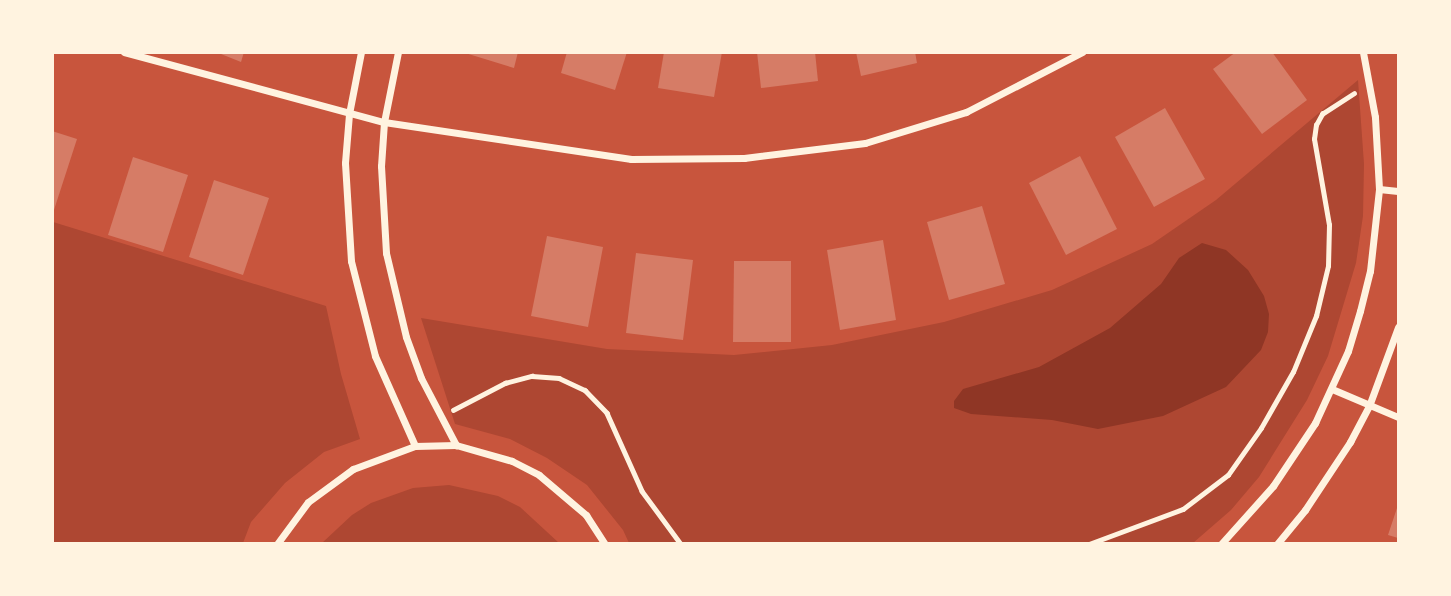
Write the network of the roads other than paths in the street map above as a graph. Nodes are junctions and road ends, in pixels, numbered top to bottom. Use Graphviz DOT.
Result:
graph roads {
  1 [pos="124,52"];
  2 [pos="361,52"];
  3 [pos="398,52"];
  4 [pos="1082,52"];
  5 [pos="1363,52"];
  6 [pos="349,114"];
  7 [pos="384,122"];
  8 [pos="1379,189"];
  9 [pos="1398,191"];
  10 [pos="1398,327"];
  11 [pos="1332,389"];
  12 [pos="1369,406"];
  13 [pos="1398,417"];
  14 [pos="456,445"];
  15 [pos="415,446"];
  16 [pos="277,544"];
  17 [pos="605,544"];
  18 [pos="1221,544"];
  19 [pos="1277,544"];
  1 -- 6 [label="street"];
  2 -- 6 [label="street"];
  3 -- 7 [label="street"];
  4 -- 7 [label="street"];
  5 -- 8 [label="street"];
  6 -- 7 [label="street"];
  6 -- 15 [label="street"];
  7 -- 14 [label="street"];
  8 -- 9 [label="street"];
  8 -- 11 [label="street"];
  10 -- 12 [label="street"];
  11 -- 12 [label="street"];
  11 -- 18 [label="street"];
  12 -- 13 [label="street"];
  12 -- 19 [label="street"];
  14 -- 15 [label="street"];
  14 -- 17 [label="street"];
  15 -- 16 [label="street"];
}
